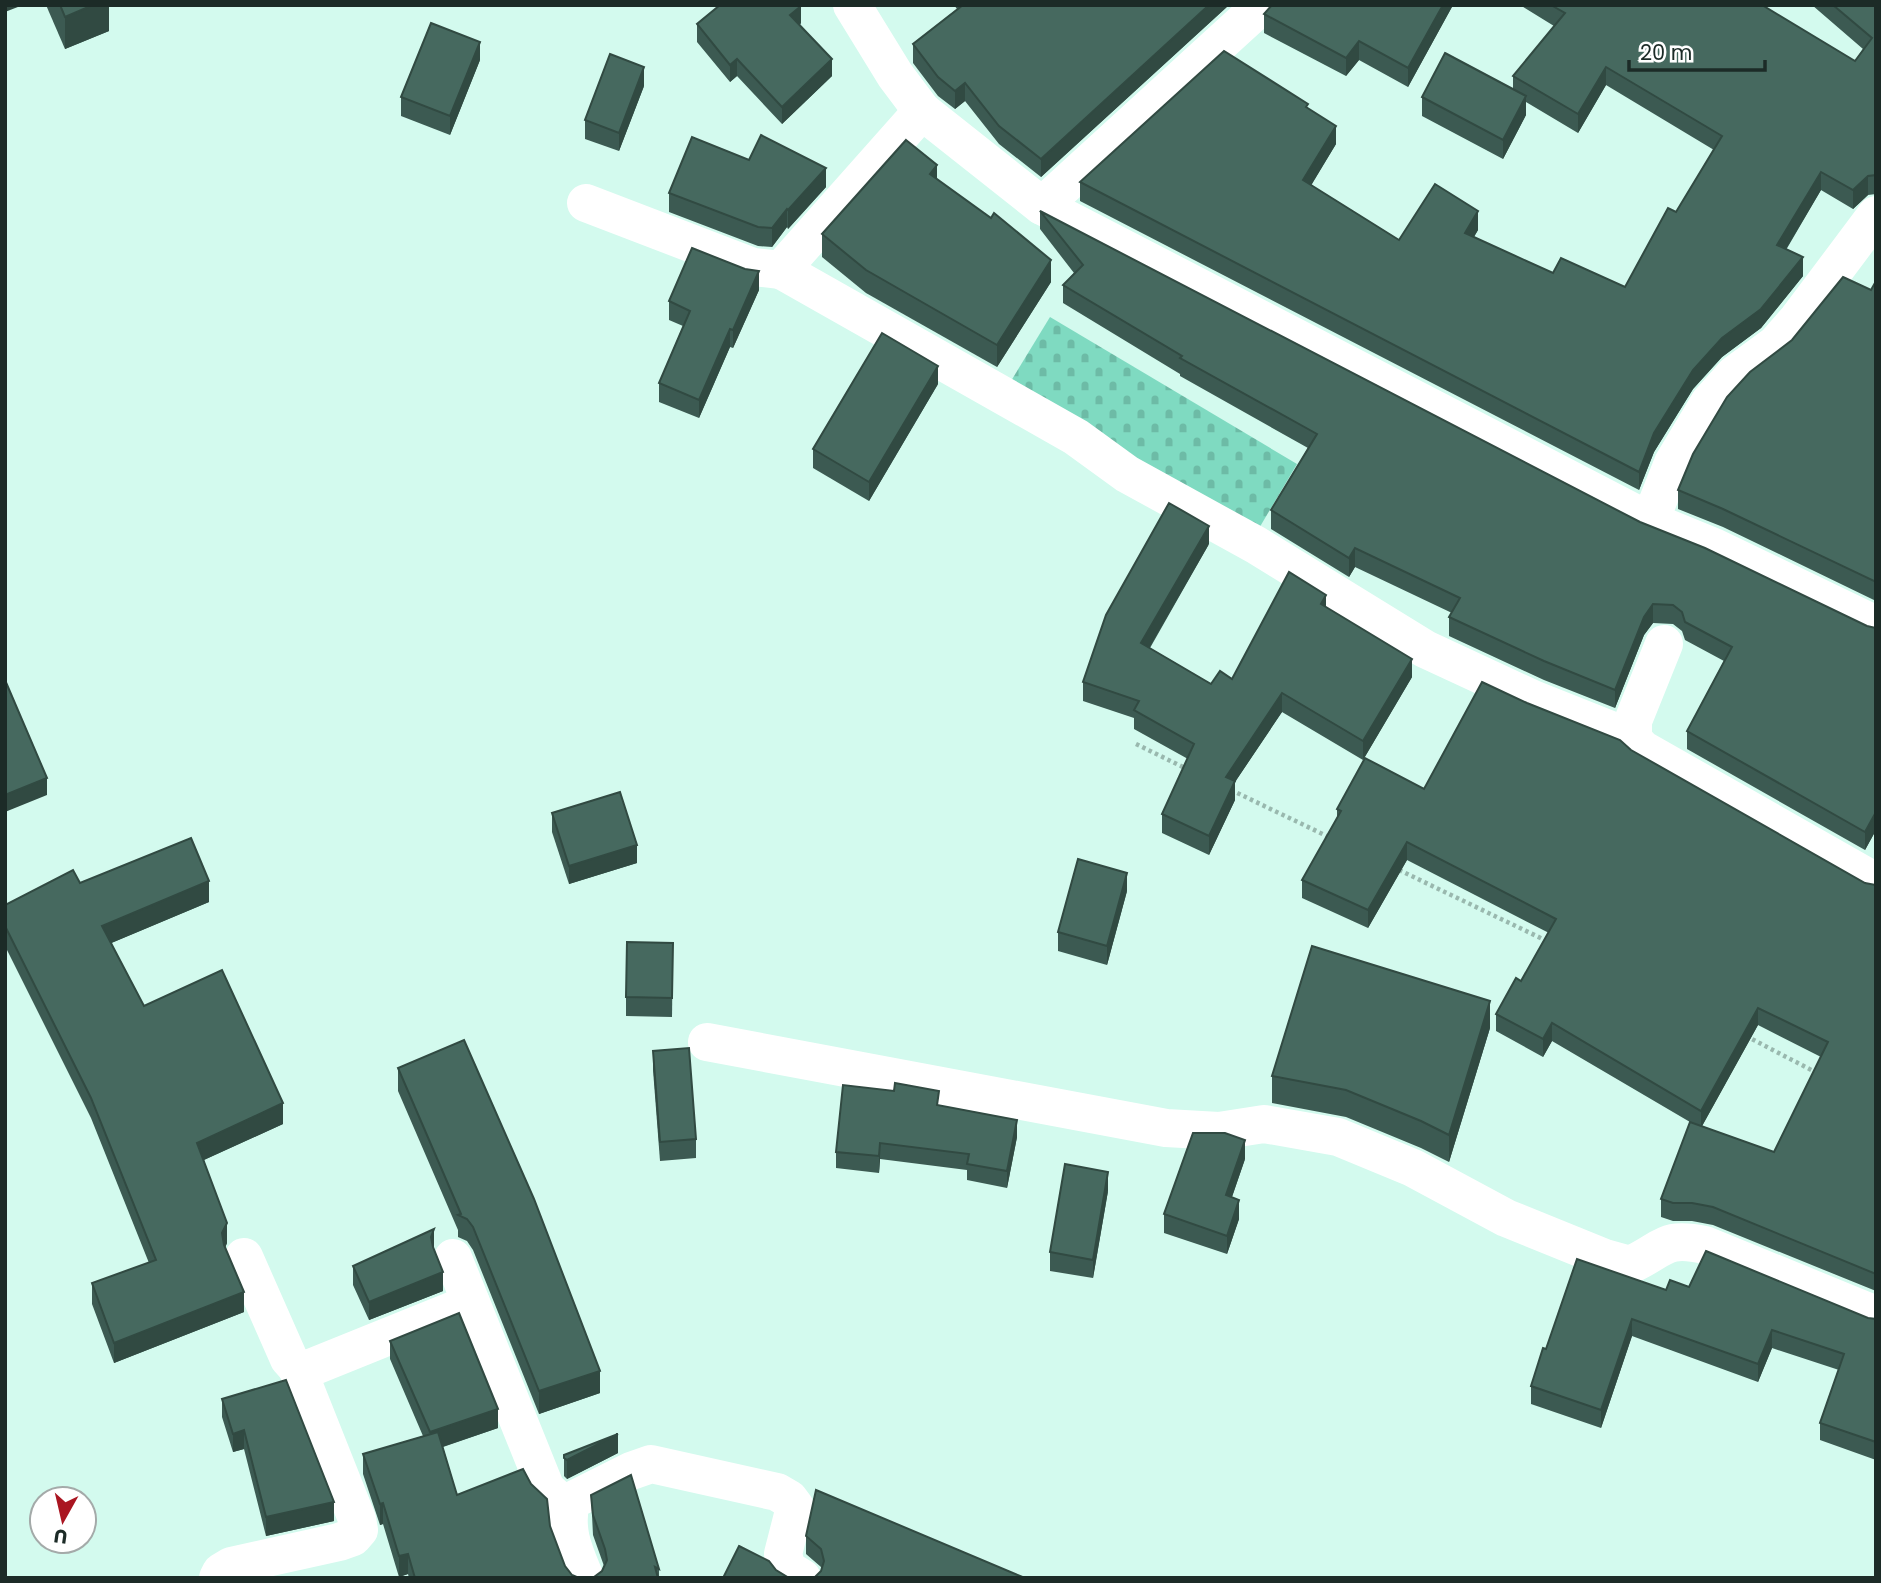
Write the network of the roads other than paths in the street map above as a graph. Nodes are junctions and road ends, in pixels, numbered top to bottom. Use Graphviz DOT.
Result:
graph roads {
  1 [pos="852,5"];
  2 [pos="1262,5"];
  3 [pos="922,111"];
  4 [pos="586,203"];
  5 [pos="1042,206"];
  6 [pos="1876,215"];
  7 [pos="781,270"];
  8 [pos="1650,521"];
  9 [pos="1876,625"];
  10 [pos="1664,644"];
  11 [pos="1633,739"];
  12 [pos="1876,882"];
  13 [pos="707,1042"];
  14 [pos="244,1257"];
  15 [pos="453,1258"];
  16 [pos="471,1303"];
  17 [pos="1876,1315"];
  18 [pos="298,1368"];
  19 [pos="569,1510"];
  20 [pos="218,1578"];
  21 [pos="585,1578"];
  22 [pos="802,1578"];
  1 -- 3 [label="street"];
  2 -- 5 [label="street"];
  3 -- 5 [label="street"];
  3 -- 7 [label="street"];
  4 -- 7 [label="street"];
  5 -- 8 [label="street"];
  6 -- 8 [label="street"];
  7 -- 11 [label="street"];
  8 -- 9 [label="street"];
  10 -- 11 [label="street"];
  11 -- 12 [label="street"];
  13 -- 17 [label="street"];
  14 -- 18 [label="street"];
  15 -- 16 [label="street"];
  16 -- 18 [label="street"];
  16 -- 19 [label="street"];
  18 -- 20 [label="street"];
  19 -- 21 [label="street"];
  19 -- 22 [label="street"];
}
